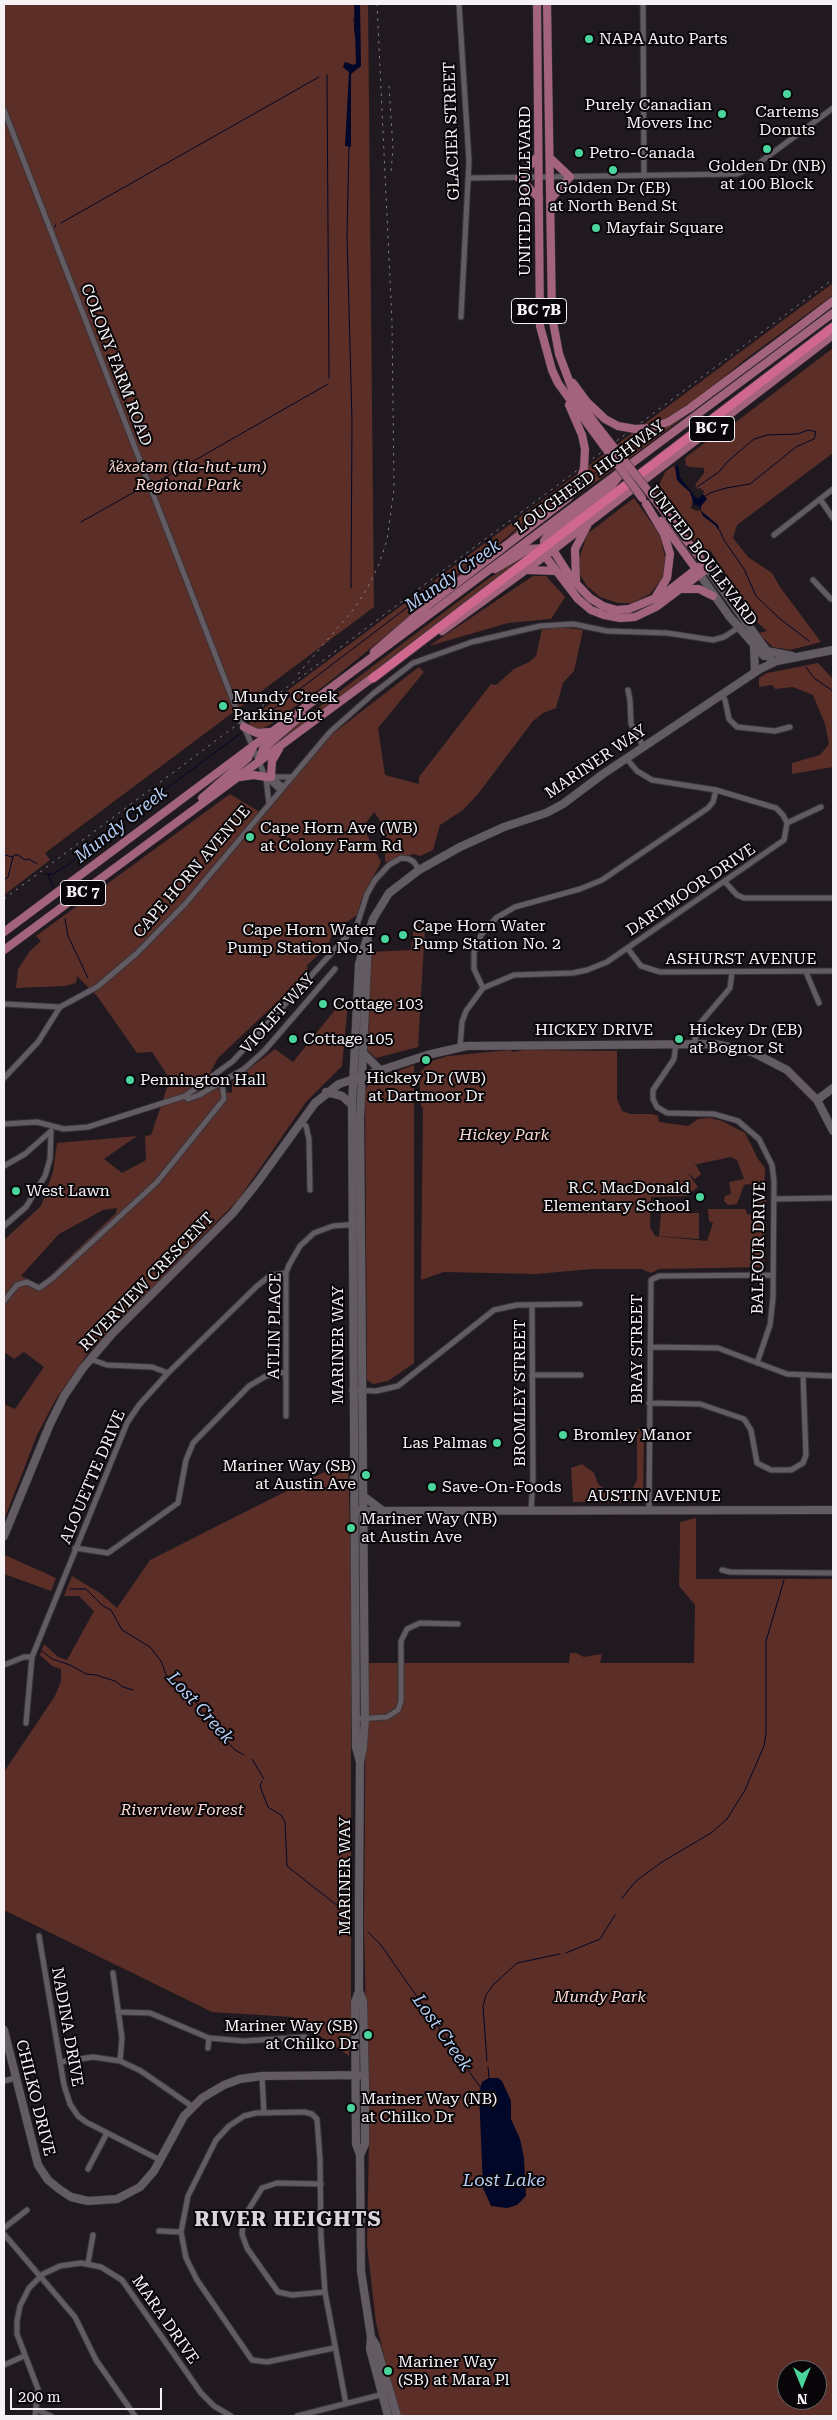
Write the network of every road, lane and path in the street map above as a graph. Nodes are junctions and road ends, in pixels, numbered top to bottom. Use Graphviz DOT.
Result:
graph roads {
  1 [pos="459,4"];
  2 [pos="537,4"];
  3 [pos="547,4"];
  4 [pos="643,4"];
  5 [pos="833,108"];
  6 [pos="4,110"];
  7 [pos="538,156"];
  8 [pos="550,158"];
  9 [pos="644,176"];
  10 [pos="468,178"];
  11 [pos="519,178"];
  12 [pos="538,178"];
  13 [pos="550,178"];
  14 [pos="570,178"];
  15 [pos="538,198"];
  16 [pos="550,200"];
  17 [pos="833,301"];
  18 [pos="833,313"];
  19 [pos="461,317"];
  20 [pos="833,327"];
  21 [pos="833,335"];
  22 [pos="569,378"];
  23 [pos="558,383"];
  24 [pos="594,428"];
  25 [pos="625,469"];
  26 [pos="833,489"];
  27 [pos="820,499"];
  28 [pos="644,501"];
  29 [pos="833,518"];
  30 [pos="590,522"];
  31 [pos="774,535"];
  32 [pos="548,551"];
  33 [pos="706,566"];
  34 [pos="527,570"];
  35 [pos="556,571"];
  36 [pos="698,572"];
  37 [pos="484,575"];
  38 [pos="813,580"];
  39 [pos="576,581"];
  40 [pos="681,589"];
  41 [pos="713,596"];
  42 [pos="655,598"];
  43 [pos="833,598"];
  44 [pos="746,622"];
  45 [pos="738,628"];
  46 [pos="754,647"];
  47 [pos="833,650"];
  48 [pos="766,651"];
  49 [pos="799,658"];
  50 [pos="365,662"];
  51 [pos="770,664"];
  52 [pos="755,672"];
  53 [pos="372,678"];
  54 [pos="331,688"];
  55 [pos="628,690"];
  56 [pos="721,694"];
  57 [pos="244,727"];
  58 [pos="790,727"];
  59 [pos="272,732"];
  60 [pos="285,742"];
  61 [pos="252,746"];
  62 [pos="643,746"];
  63 [pos="626,758"];
  64 [pos="267,774"];
  65 [pos="238,777"];
  66 [pos="291,777"];
  67 [pos="281,788"];
  68 [pos="716,790"];
  69 [pos="269,804"];
  70 [pos="821,807"];
  71 [pos="787,823"];
  72 [pos="161,834"];
  73 [pos="419,870"];
  74 [pos="725,882"];
  75 [pos="833,898"];
  76 [pos="370,929"];
  77 [pos="4,932"];
  78 [pos="628,949"];
  79 [pos="4,950"];
  80 [pos="336,969"];
  81 [pos="732,972"];
  82 [pos="806,972"];
  83 [pos="833,972"];
  84 [pos="483,988"];
  85 [pos="818,1003"];
  86 [pos="4,1004"];
  87 [pos="60,1007"];
  88 [pos="695,1043"];
  89 [pos="676,1044"];
  90 [pos="460,1047"];
  91 [pos="363,1053"];
  92 [pos="380,1070"];
  93 [pos="361,1076"];
  94 [pos="4,1078"];
  95 [pos="353,1079"];
  96 [pos="222,1083"];
  97 [pos="833,1088"];
  98 [pos="326,1092"];
  99 [pos="184,1096"];
  100 [pos="817,1100"];
  101 [pos="352,1104"];
  102 [pos="301,1122"];
  103 [pos="4,1124"];
  104 [pos="51,1126"];
  105 [pos="833,1130"];
  106 [pos="51,1132"];
  107 [pos="4,1166"];
  108 [pos="310,1190"];
  109 [pos="833,1198"];
  110 [pos="774,1199"];
  111 [pos="352,1224"];
  112 [pos="360,1224"];
  113 [pos="4,1226"];
  114 [pos="286,1273"];
  115 [pos="773,1276"];
  116 [pos="4,1300"];
  117 [pos="580,1304"];
  118 [pos="532,1305"];
  119 [pos="650,1348"];
  120 [pos="90,1358"];
  121 [pos="757,1363"];
  122 [pos="168,1372"];
  123 [pos="286,1372"];
  124 [pos="532,1375"];
  125 [pos="581,1375"];
  126 [pos="803,1376"];
  127 [pos="833,1376"];
  128 [pos="352,1390"];
  129 [pos="361,1392"];
  130 [pos="649,1403"];
  131 [pos="286,1416"];
  132 [pos="363,1496"];
  133 [pos="382,1510"];
  134 [pos="649,1510"];
  135 [pos="833,1510"];
  136 [pos="359,1511"];
  137 [pos="530,1512"];
  138 [pos="363,1525"];
  139 [pos="4,1536"];
  140 [pos="75,1548"];
  141 [pos="722,1570"];
  142 [pos="833,1573"];
  143 [pos="458,1624"];
  144 [pos="32,1657"];
  145 [pos="4,1665"];
  146 [pos="356,1719"];
  147 [pos="365,1720"];
  148 [pos="26,1723"];
  149 [pos="360,1762"];
  150 [pos="39,1936"];
  151 [pos="113,1973"];
  152 [pos="359,1990"];
  153 [pos="118,2012"];
  154 [pos="4,2030"];
  155 [pos="306,2037"];
  156 [pos="210,2038"];
  157 [pos="208,2048"];
  158 [pos="120,2061"];
  159 [pos="60,2062"];
  160 [pos="365,2074"];
  161 [pos="356,2075"];
  162 [pos="262,2076"];
  163 [pos="15,2078"];
  164 [pos="4,2081"];
  165 [pos="193,2107"];
  166 [pos="264,2113"];
  167 [pos="107,2133"];
  168 [pos="360,2155"];
  169 [pos="160,2160"];
  170 [pos="88,2169"];
  171 [pos="321,2184"];
  172 [pos="27,2210"];
  173 [pos="4,2228"];
  174 [pos="159,2231"];
  175 [pos="181,2232"];
  176 [pos="321,2232"];
  177 [pos="313,2233"];
  178 [pos="4,2234"];
  179 [pos="93,2235"];
  180 [pos="88,2263"];
  181 [pos="39,2277"];
  182 [pos="325,2292"];
  183 [pos="334,2348"];
  184 [pos="24,2356"];
  185 [pos="4,2365"];
  186 [pos="386,2394"];
  187 [pos="346,2404"];
  188 [pos="36,2413"];
  189 [pos="50,2416"];
  190 [pos="135,2416"];
  191 [pos="231,2416"];
  192 [pos="297,2416"];
  193 [pos="388,2416"];
  194 [pos="397,2416"];
  1 -- 10 [label="street, GLACIER STREET"];
  2 -- 7 [label="main road, UNITED BOULEVARD / BC 7B"];
  3 -- 8 [label="main road, UNITED BOULEVARD / BC 7B"];
  4 -- 9 [label="street"];
  5 -- 9 [label="street"];
  6 -- 57 [label="street, COLONY FARM ROAD"];
  7 -- 11 [label="main road"];
  7 -- 12 [label="main road, UNITED BOULEVARD / BC 7B"];
  8 -- 13 [label="main road, UNITED BOULEVARD / BC 7B"];
  8 -- 14 [label="main road"];
  9 -- 14 [label="street"];
  10 -- 11 [label="street"];
  10 -- 19 [label="street, GLACIER STREET"];
  11 -- 12 [label="street"];
  11 -- 15 [label="main road"];
  12 -- 13 [label="street"];
  12 -- 15 [label="main road, UNITED BOULEVARD / BC 7B"];
  13 -- 14 [label="street"];
  13 -- 16 [label="main road, UNITED BOULEVARD / BC 7B"];
  14 -- 16 [label="main road"];
  15 -- 23 [label="main road, UNITED BOULEVARD / BC 7B"];
  16 -- 22 [label="main road, UNITED BOULEVARD / BC 7B"];
  17 -- 22 [label="main road, bridge"];
  18 -- 25 [label="main road, LOUGHEED HIGHWAY / BC 7"];
  20 -- 32 [label="highway"];
  21 -- 30 [label="main road, LOUGHEED HIGHWAY / BC 7"];
  22 -- 24 [label="main road, UNITED BOULEVARD / BC 7B"];
  23 -- 24 [label="main road, UNITED BOULEVARD / BC 7B"];
  23 -- 50 [label="main road, bridge"];
  24 -- 28 [label="main road, UNITED BOULEVARD / BC 7B, bridge"];
  24 -- 33 [label="main road, UNITED BOULEVARD / BC 7B, bridge"];
  25 -- 32 [label="main road"];
  25 -- 37 [label="main road, LOUGHEED HIGHWAY / BC 7"];
  26 -- 27 [label="street"];
  27 -- 29 [label="street"];
  27 -- 31 [label="street"];
  28 -- 36 [label="main road, UNITED BOULEVARD / BC 7B"];
  28 -- 42 [label="main road"];
  30 -- 32 [label="main road, LOUGHEED HIGHWAY / BC 7"];
  30 -- 39 [label="main road"];
  32 -- 34 [label="main road, LOUGHEED HIGHWAY / BC 7"];
  32 -- 35 [label="main road"];
  32 -- 37 [label="main road"];
  32 -- 39 [label="main road"];
  32 -- 53 [label="highway"];
  33 -- 36 [label="main road"];
  33 -- 44 [label="main road, UNITED BOULEVARD / BC 7B"];
  34 -- 35 [label="main road"];
  34 -- 53 [label="main road, LOUGHEED HIGHWAY / BC 7"];
  35 -- 40 [label="main road"];
  36 -- 40 [label="main road"];
  36 -- 41 [label="main road, UNITED BOULEVARD / BC 7B"];
  36 -- 42 [label="main road"];
  37 -- 50 [label="main road, LOUGHEED HIGHWAY / BC 7"];
  38 -- 43 [label="street"];
  39 -- 42 [label="main road"];
  40 -- 41 [label="main road"];
  41 -- 45 [label="main road, UNITED BOULEVARD / BC 7B"];
  44 -- 45 [label="street, CAPE HORN AVENUE"];
  44 -- 48 [label="main road, UNITED BOULEVARD / BC 7B"];
  45 -- 46 [label="main road, UNITED BOULEVARD / BC 7B"];
  45 -- 66 [label="street, CAPE HORN AVENUE"];
  46 -- 51 [label="main road, UNITED BOULEVARD / BC 7B"];
  46 -- 52 [label="main road"];
  47 -- 49 [label="main road"];
  48 -- 49 [label="main road"];
  48 -- 51 [label="main road, UNITED BOULEVARD / BC 7B"];
  49 -- 51 [label="main road"];
  50 -- 54 [label="main road, LOUGHEED HIGHWAY / BC 7"];
  51 -- 52 [label="main road, MARINER WAY"];
  52 -- 56 [label="main road, MARINER WAY"];
  53 -- 60 [label="main road, LOUGHEED HIGHWAY / BC 7"];
  54 -- 59 [label="main road, LOUGHEED HIGHWAY / BC 7"];
  54 -- 64 [label="main road"];
  55 -- 62 [label="street"];
  56 -- 58 [label="street"];
  56 -- 62 [label="main road, MARINER WAY"];
  57 -- 59 [label="main road"];
  57 -- 61 [label="street, COLONY FARM ROAD"];
  59 -- 61 [label="main road, LOUGHEED HIGHWAY / BC 7"];
  60 -- 64 [label="main road, LOUGHEED HIGHWAY / BC 7"];
  60 -- 64 [label="main road"];
  61 -- 64 [label="street, COLONY FARM ROAD"];
  61 -- 72 [label="main road"];
  61 -- 77 [label="main road, LOUGHEED HIGHWAY / BC 7"];
  62 -- 63 [label="main road, MARINER WAY"];
  63 -- 68 [label="street"];
  63 -- 73 [label="main road, MARINER WAY"];
  64 -- 65 [label="main road"];
  64 -- 65 [label="main road, LOUGHEED HIGHWAY / BC 7"];
  64 -- 66 [label="street"];
  64 -- 67 [label="street, COLONY FARM ROAD"];
  64 -- 69 [label="street, CAPE HORN AVENUE"];
  65 -- 72 [label="main road, LOUGHEED HIGHWAY / BC 7"];
  66 -- 67 [label="street, CAPE HORN AVENUE"];
  67 -- 69 [label="street, CAPE HORN AVENUE"];
  68 -- 71 [label="street"];
  68 -- 84 [label="street"];
  69 -- 87 [label="street, CAPE HORN AVENUE"];
  70 -- 71 [label="street"];
  71 -- 74 [label="street, DARTMOOR DRIVE"];
  72 -- 79 [label="main road, LOUGHEED HIGHWAY / BC 7"];
  73 -- 76 [label="main road, MARINER WAY"];
  73 -- 99 [label="street"];
  74 -- 75 [label="street"];
  74 -- 78 [label="street, DARTMOOR DRIVE"];
  76 -- 91 [label="main road, MARINER WAY"];
  76 -- 95 [label="main road, MARINER WAY"];
  78 -- 81 [label="street, ASHURST AVENUE"];
  78 -- 84 [label="street, DARTMOOR DRIVE"];
  80 -- 96 [label="street, VIOLET WAY"];
  81 -- 82 [label="street, ASHURST AVENUE"];
  81 -- 88 [label="street"];
  82 -- 83 [label="street, ASHURST AVENUE"];
  82 -- 85 [label="street"];
  84 -- 90 [label="street"];
  86 -- 87 [label="street"];
  87 -- 94 [label="street"];
  88 -- 89 [label="main road, HICKEY DRIVE"];
  88 -- 100 [label="main road, HICKEY DRIVE"];
  89 -- 90 [label="main road, HICKEY DRIVE"];
  89 -- 110 [label="street, BALFOUR DRIVE"];
  90 -- 92 [label="main road, HICKEY DRIVE"];
  91 -- 92 [label="main road"];
  91 -- 93 [label="main road, MARINER WAY"];
  92 -- 93 [label="main road, HICKEY DRIVE"];
  93 -- 95 [label="main road, HICKEY DRIVE"];
  93 -- 112 [label="main road, MARINER WAY"];
  95 -- 98 [label="main road, RIVERVIEW CRESCENT"];
  95 -- 101 [label="main road, MARINER WAY"];
  96 -- 99 [label="street, VIOLET WAY"];
  96 -- 116 [label="street"];
  97 -- 100 [label="main road"];
  98 -- 101 [label="main road"];
  98 -- 102 [label="main road, RIVERVIEW CRESCENT"];
  99 -- 104 [label="street"];
  100 -- 105 [label="main road, HICKEY DRIVE"];
  101 -- 111 [label="main road, MARINER WAY"];
  102 -- 108 [label="street"];
  102 -- 120 [label="main road, RIVERVIEW CRESCENT"];
  103 -- 104 [label="street"];
  104 -- 106 [label="street"];
  106 -- 107 [label="street"];
  106 -- 113 [label="street"];
  109 -- 110 [label="street"];
  110 -- 115 [label="street, BALFOUR DRIVE"];
  111 -- 112 [label="street, ATLIN PLACE"];
  111 -- 114 [label="street, ATLIN PLACE"];
  111 -- 128 [label="main road, MARINER WAY"];
  112 -- 129 [label="main road, MARINER WAY"];
  114 -- 122 [label="street, ALOUETTE DRIVE"];
  114 -- 123 [label="street, ATLIN PLACE"];
  115 -- 119 [label="street, BRAY STREET"];
  115 -- 121 [label="street, BALFOUR DRIVE"];
  117 -- 118 [label="street"];
  118 -- 124 [label="street, BROMLEY STREET"];
  118 -- 129 [label="street"];
  119 -- 121 [label="street"];
  119 -- 130 [label="street, BRAY STREET"];
  120 -- 122 [label="street"];
  120 -- 139 [label="main road, RIVERVIEW CRESCENT"];
  121 -- 126 [label="street"];
  122 -- 140 [label="street, ALOUETTE DRIVE"];
  123 -- 131 [label="street, ATLIN PLACE"];
  123 -- 140 [label="street"];
  124 -- 125 [label="street"];
  124 -- 137 [label="street, BROMLEY STREET"];
  126 -- 127 [label="street"];
  126 -- 130 [label="street"];
  128 -- 129 [label="street"];
  128 -- 136 [label="main road, MARINER WAY"];
  129 -- 132 [label="main road, MARINER WAY"];
  130 -- 134 [label="street, BRAY STREET"];
  132 -- 133 [label="main road"];
  132 -- 136 [label="main road, MARINER WAY"];
  133 -- 136 [label="main road, AUSTIN AVENUE"];
  133 -- 137 [label="main road, AUSTIN AVENUE"];
  133 -- 138 [label="main road"];
  134 -- 135 [label="main road, AUSTIN AVENUE"];
  134 -- 137 [label="main road, AUSTIN AVENUE"];
  136 -- 138 [label="main road, MARINER WAY"];
  136 -- 146 [label="main road, MARINER WAY"];
  138 -- 147 [label="main road, MARINER WAY"];
  140 -- 144 [label="street, ALOUETTE DRIVE"];
  141 -- 142 [label="street"];
  143 -- 147 [label="street"];
  144 -- 145 [label="street"];
  144 -- 148 [label="street, ALOUETTE DRIVE"];
  146 -- 147 [label="street"];
  146 -- 149 [label="main road, MARINER WAY"];
  147 -- 149 [label="main road, MARINER WAY"];
  149 -- 152 [label="main road, MARINER WAY"];
  150 -- 159 [label="street, NADINA DRIVE"];
  151 -- 153 [label="street"];
  152 -- 160 [label="main road, MARINER WAY"];
  152 -- 161 [label="main road, MARINER WAY"];
  153 -- 156 [label="street"];
  153 -- 158 [label="street"];
  154 -- 163 [label="main road, CHILKO DRIVE"];
  155 -- 156 [label="street"];
  156 -- 157 [label="street"];
  158 -- 159 [label="street"];
  158 -- 165 [label="street"];
  159 -- 167 [label="street, NADINA DRIVE"];
  160 -- 161 [label="main road, CHILKO DRIVE"];
  160 -- 168 [label="main road, MARINER WAY"];
  161 -- 162 [label="main road, CHILKO DRIVE"];
  161 -- 168 [label="main road, MARINER WAY"];
  162 -- 165 [label="main road, CHILKO DRIVE"];
  162 -- 166 [label="street"];
  163 -- 164 [label="street"];
  163 -- 169 [label="main road, CHILKO DRIVE"];
  165 -- 169 [label="main road, CHILKO DRIVE"];
  166 -- 171 [label="street"];
  166 -- 175 [label="street"];
  167 -- 169 [label="street, NADINA DRIVE"];
  167 -- 170 [label="street"];
  168 -- 186 [label="main road, MARINER WAY"];
  171 -- 176 [label="street"];
  171 -- 182 [label="street"];
  172 -- 173 [label="street"];
  174 -- 175 [label="street"];
  175 -- 183 [label="street"];
  176 -- 177 [label="street"];
  176 -- 182 [label="street"];
  178 -- 181 [label="street"];
  179 -- 180 [label="street"];
  180 -- 181 [label="street, MARA DRIVE"];
  180 -- 191 [label="street, MARA DRIVE"];
  181 -- 184 [label="street, MARA DRIVE"];
  181 -- 190 [label="street"];
  182 -- 183 [label="street"];
  183 -- 187 [label="street"];
  184 -- 185 [label="street"];
  184 -- 188 [label="street, MARA DRIVE"];
  186 -- 187 [label="street"];
  186 -- 193 [label="main road, MARINER WAY"];
  186 -- 194 [label="main road, MARINER WAY"];
  187 -- 192 [label="street"];
  188 -- 189 [label="street"];
}
